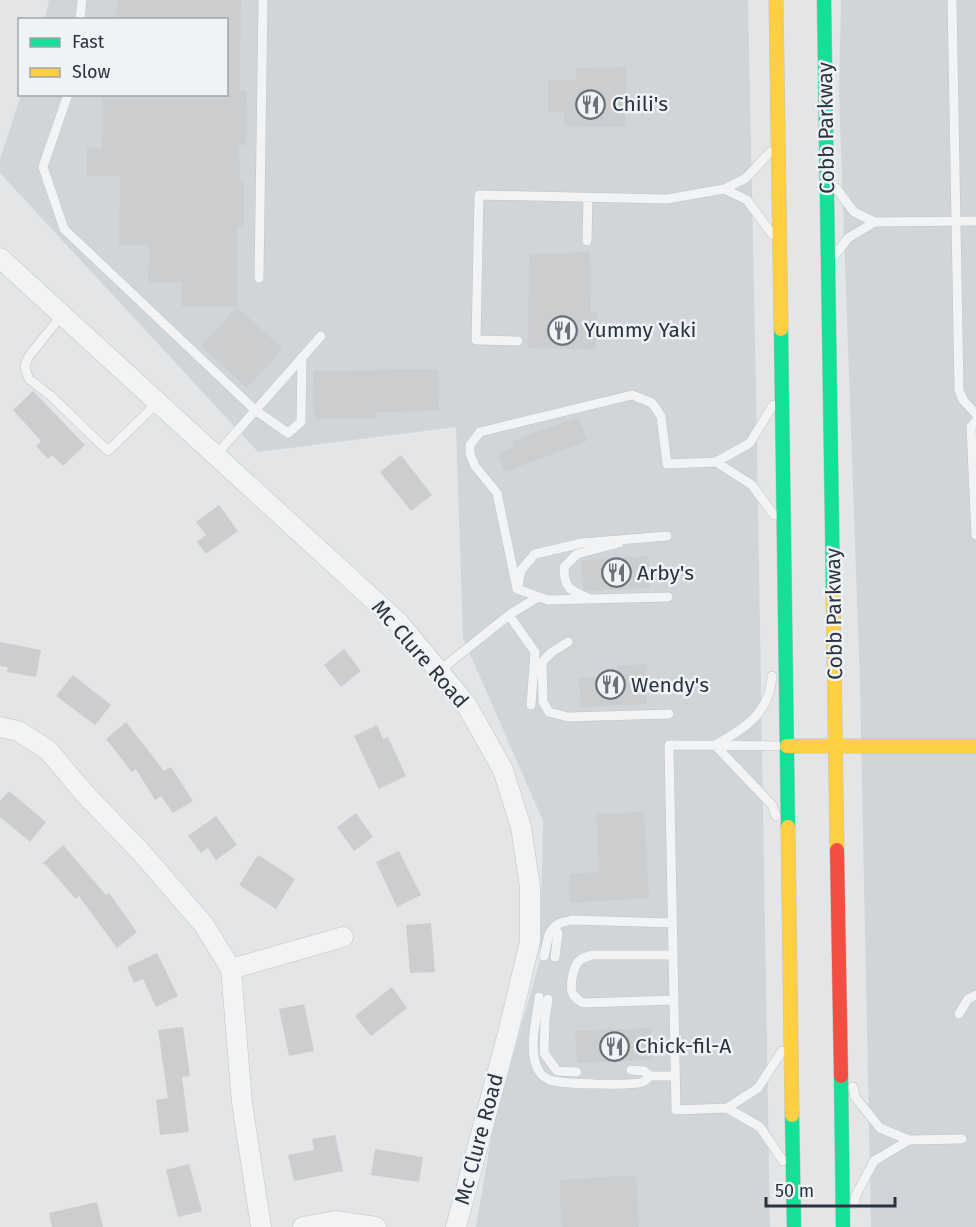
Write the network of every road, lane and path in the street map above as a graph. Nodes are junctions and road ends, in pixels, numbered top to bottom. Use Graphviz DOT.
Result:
graph roads {
  1 [pos="82,0"];
  2 [pos="263,0"];
  3 [pos="776,0"];
  4 [pos="824,0"];
  5 [pos="832,0"];
  6 [pos="952,0"];
  7 [pos="80,18"];
  8 [pos="825,37"];
  9 [pos="67,96"];
  10 [pos="778,143"];
  11 [pos="827,175"];
  12 [pos="724,189"];
  13 [pos="588,198"];
  14 [pos="976,220"];
  15 [pos="956,221"];
  16 [pos="875,222"];
  17 [pos="587,242"];
  18 [pos="779,244"];
  19 [pos="0,258"];
  20 [pos="828,264"];
  21 [pos="259,278"];
  22 [pos="62,315"];
  23 [pos="321,336"];
  24 [pos="518,341"];
  25 [pos="302,358"];
  26 [pos="781,393"];
  27 [pos="157,403"];
  28 [pos="255,410"];
  29 [pos="976,414"];
  30 [pos="976,421"];
  31 [pos="215,456"];
  32 [pos="716,462"];
  33 [pos="783,526"];
  34 [pos="976,535"];
  35 [pos="667,537"];
  36 [pos="630,539"];
  37 [pos="517,589"];
  38 [pos="537,597"];
  39 [pos="668,597"];
  40 [pos="592,599"];
  41 [pos="509,615"];
  42 [pos="568,642"];
  43 [pos="772,669"];
  44 [pos="439,671"];
  45 [pos="531,705"];
  46 [pos="669,714"];
  47 [pos="0,727"];
  48 [pos="715,745"];
  49 [pos="787,746"];
  50 [pos="976,746"];
  51 [pos="836,747"];
  52 [pos="788,852"];
  53 [pos="672,923"];
  54 [pos="554,927"];
  55 [pos="343,937"];
  56 [pos="673,955"];
  57 [pos="544,956"];
  58 [pos="555,957"];
  59 [pos="231,969"];
  60 [pos="976,995"];
  61 [pos="674,1000"];
  62 [pos="959,1014"];
  63 [pos="791,1036"];
  64 [pos="840,1045"];
  65 [pos="631,1070"];
  66 [pos="577,1072"];
  67 [pos="650,1076"];
  68 [pos="674,1076"];
  69 [pos="727,1108"];
  70 [pos="962,1139"];
  71 [pos="909,1140"];
  72 [pos="793,1174"];
  73 [pos="261,1227"];
  74 [pos="303,1227"];
  75 [pos="376,1227"];
  76 [pos="456,1227"];
  77 [pos="794,1227"];
  78 [pos="843,1227"];
  79 [pos="849,1227"];
  1 -- 7 [label="lane"];
  2 -- 21 [label="lane"];
  3 -- 10 [label="main road"];
  4 -- 8 [label="main road, Cobb Parkway"];
  5 -- 8 [label="lane"];
  6 -- 15 [label="lane"];
  8 -- 11 [label="main road, Cobb Parkway"];
  9 -- 28 [label="lane"];
  10 -- 12 [label="lane"];
  10 -- 18 [label="main road"];
  11 -- 16 [label="lane"];
  11 -- 20 [label="main road, Cobb Parkway"];
  12 -- 13 [label="lane"];
  12 -- 18 [label="lane"];
  13 -- 17 [label="lane"];
  13 -- 24 [label="lane"];
  14 -- 15 [label="lane"];
  15 -- 16 [label="lane"];
  15 -- 29 [label="lane"];
  16 -- 20 [label="lane"];
  18 -- 26 [label="main road"];
  19 -- 22 [label="street, Mc Clure Road"];
  20 -- 51 [label="main road, Cobb Parkway"];
  22 -- 27 [label="street, Mc Clure Road"];
  22 -- 27 [label="lane"];
  23 -- 25 [label="lane"];
  25 -- 28 [label="lane"];
  25 -- 28 [label="lane"];
  26 -- 32 [label="lane"];
  26 -- 33 [label="main road"];
  27 -- 31 [label="street, Mc Clure Road"];
  28 -- 31 [label="lane"];
  30 -- 34 [label="lane"];
  31 -- 44 [label="street, Mc Clure Road"];
  32 -- 33 [label="lane"];
  32 -- 37 [label="lane"];
  33 -- 49 [label="main road"];
  35 -- 36 [label="lane"];
  36 -- 37 [label="lane"];
  36 -- 40 [label="lane"];
  37 -- 38 [label="lane"];
  38 -- 40 [label="lane"];
  38 -- 41 [label="lane"];
  39 -- 40 [label="lane"];
  41 -- 44 [label="lane"];
  41 -- 45 [label="lane"];
  42 -- 46 [label="lane"];
  43 -- 48 [label="lane"];
  44 -- 76 [label="street, Mc Clure Road"];
  47 -- 59 [label="street"];
  48 -- 49 [label="lane"];
  48 -- 52 [label="lane"];
  48 -- 53 [label="lane"];
  49 -- 51 [label="main road"];
  49 -- 52 [label="main road"];
  50 -- 51 [label="main road"];
  51 -- 64 [label="main road, Cobb Parkway"];
  52 -- 63 [label="main road"];
  53 -- 54 [label="lane"];
  53 -- 56 [label="lane"];
  54 -- 57 [label="lane"];
  54 -- 58 [label="lane"];
  55 -- 59 [label="street"];
  56 -- 61 [label="lane"];
  56 -- 61 [label="lane"];
  59 -- 73 [label="street"];
  60 -- 62 [label="lane"];
  61 -- 68 [label="lane"];
  63 -- 69 [label="lane"];
  63 -- 72 [label="main road"];
  64 -- 71 [label="lane"];
  64 -- 78 [label="main road, Cobb Parkway"];
  65 -- 67 [label="lane"];
  66 -- 67 [label="lane"];
  67 -- 68 [label="lane"];
  68 -- 69 [label="lane"];
  69 -- 72 [label="lane"];
  70 -- 71 [label="lane"];
  71 -- 79 [label="lane"];
  72 -- 77 [label="main road"];
  74 -- 75 [label="street"];
}
